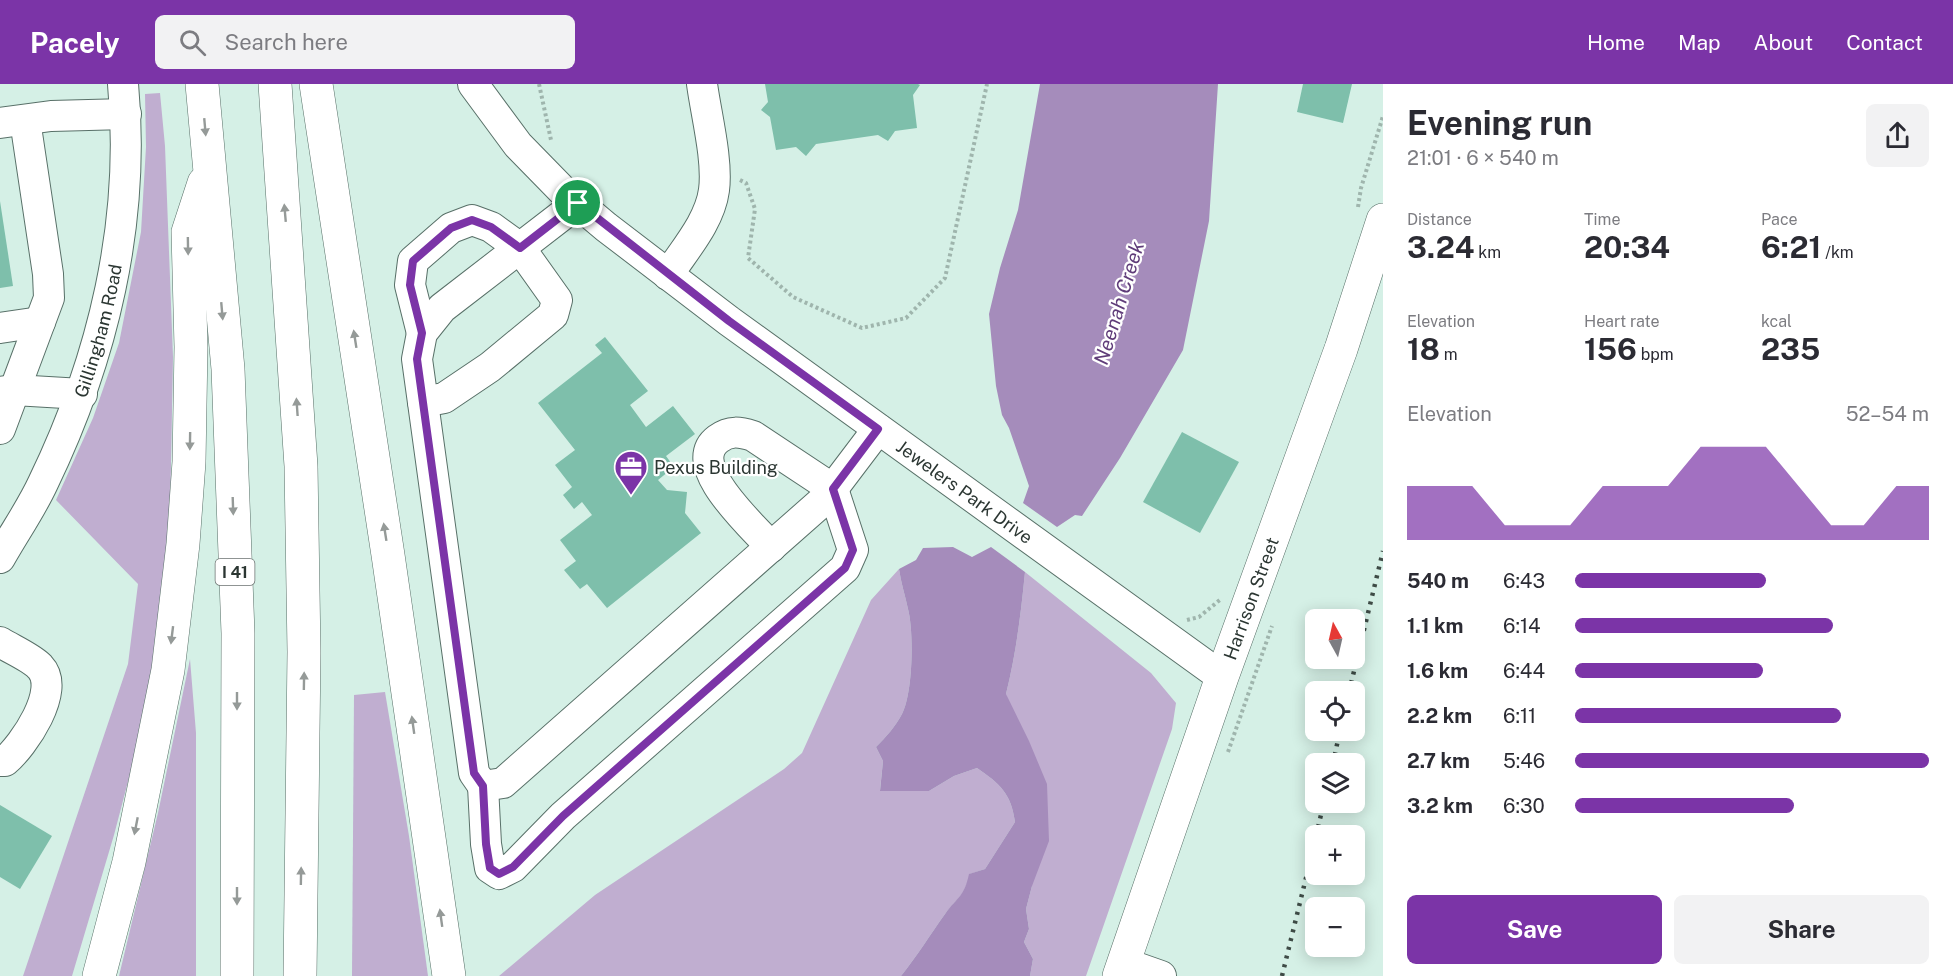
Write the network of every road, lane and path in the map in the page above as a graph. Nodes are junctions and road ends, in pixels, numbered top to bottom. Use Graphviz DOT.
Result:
graph roads {
  1 [pos="123,84"];
  2 [pos="202,84"];
  3 [pos="275,84"];
  4 [pos="316,84"];
  5 [pos="473,84"];
  6 [pos="702,84"];
  7 [pos="987,84"];
  8 [pos="126,114"];
  9 [pos="12,121"];
  10 [pos="713,166"];
  11 [pos="209,170"];
  12 [pos="578,203"];
  13 [pos="1383,220"];
  14 [pos="520,248"];
  15 [pos="669,274"];
  16 [pos="40,322"];
  17 [pos="0,327"];
  18 [pos="422,333"];
  19 [pos="7,391"];
  20 [pos="82,394"];
  21 [pos="423,402"];
  22 [pos="0,429"];
  23 [pos="878,429"];
  24 [pos="833,489"];
  25 [pos="771,547"];
  26 [pos="0,558"];
  27 [pos="0,642"];
  28 [pos="1222,677"];
  29 [pos="0,761"];
  30 [pos="483,786"];
  31 [pos="1121,969"];
  32 [pos="99,976"];
  33 [pos="237,976"];
  34 [pos="300,976"];
  35 [pos="449,976"];
  36 [pos="1161,976"];
  1 -- 8 [label="street, Gillingham Road"];
  2 -- 11 [label="main road, I 41, one-way"];
  34 -- 3 [label="main road, one-way"];
  35 -- 4 [label="main road, one-way"];
  5 -- 12 [label="street, Jewelers Park Drive"];
  6 -- 10 [label="street"];
  7 -- 10 [label="path"];
  8 -- 9 [label="street"];
  8 -- 20 [label="street, Gillingham Road"];
  9 -- 16 [label="street"];
  10 -- 15 [label="street"];
  11 -- 32 [label="main road, one-way"];
  11 -- 33 [label="main road, I 41, one-way"];
  12 -- 14 [label="street"];
  12 -- 15 [label="street, Jewelers Park Drive"];
  13 -- 28 [label="main road, Harrison Street"];
  14 -- 18 [label="street"];
  14 -- 18 [label="street"];
  14 -- 21 [label="street"];
  15 -- 23 [label="street, Jewelers Park Drive"];
  16 -- 17 [label="street"];
  16 -- 19 [label="street"];
  18 -- 21 [label="street"];
  19 -- 20 [label="street"];
  19 -- 22 [label="street"];
  20 -- 26 [label="street, Gillingham Road"];
  21 -- 30 [label="street"];
  23 -- 24 [label="street"];
  23 -- 28 [label="street, Jewelers Park Drive"];
  24 -- 25 [label="street"];
  24 -- 25 [label="street"];
  24 -- 30 [label="street"];
  25 -- 30 [label="street"];
  27 -- 29 [label="street"];
  28 -- 31 [label="main road, Harrison Street"];
  31 -- 36 [label="street"];
}
